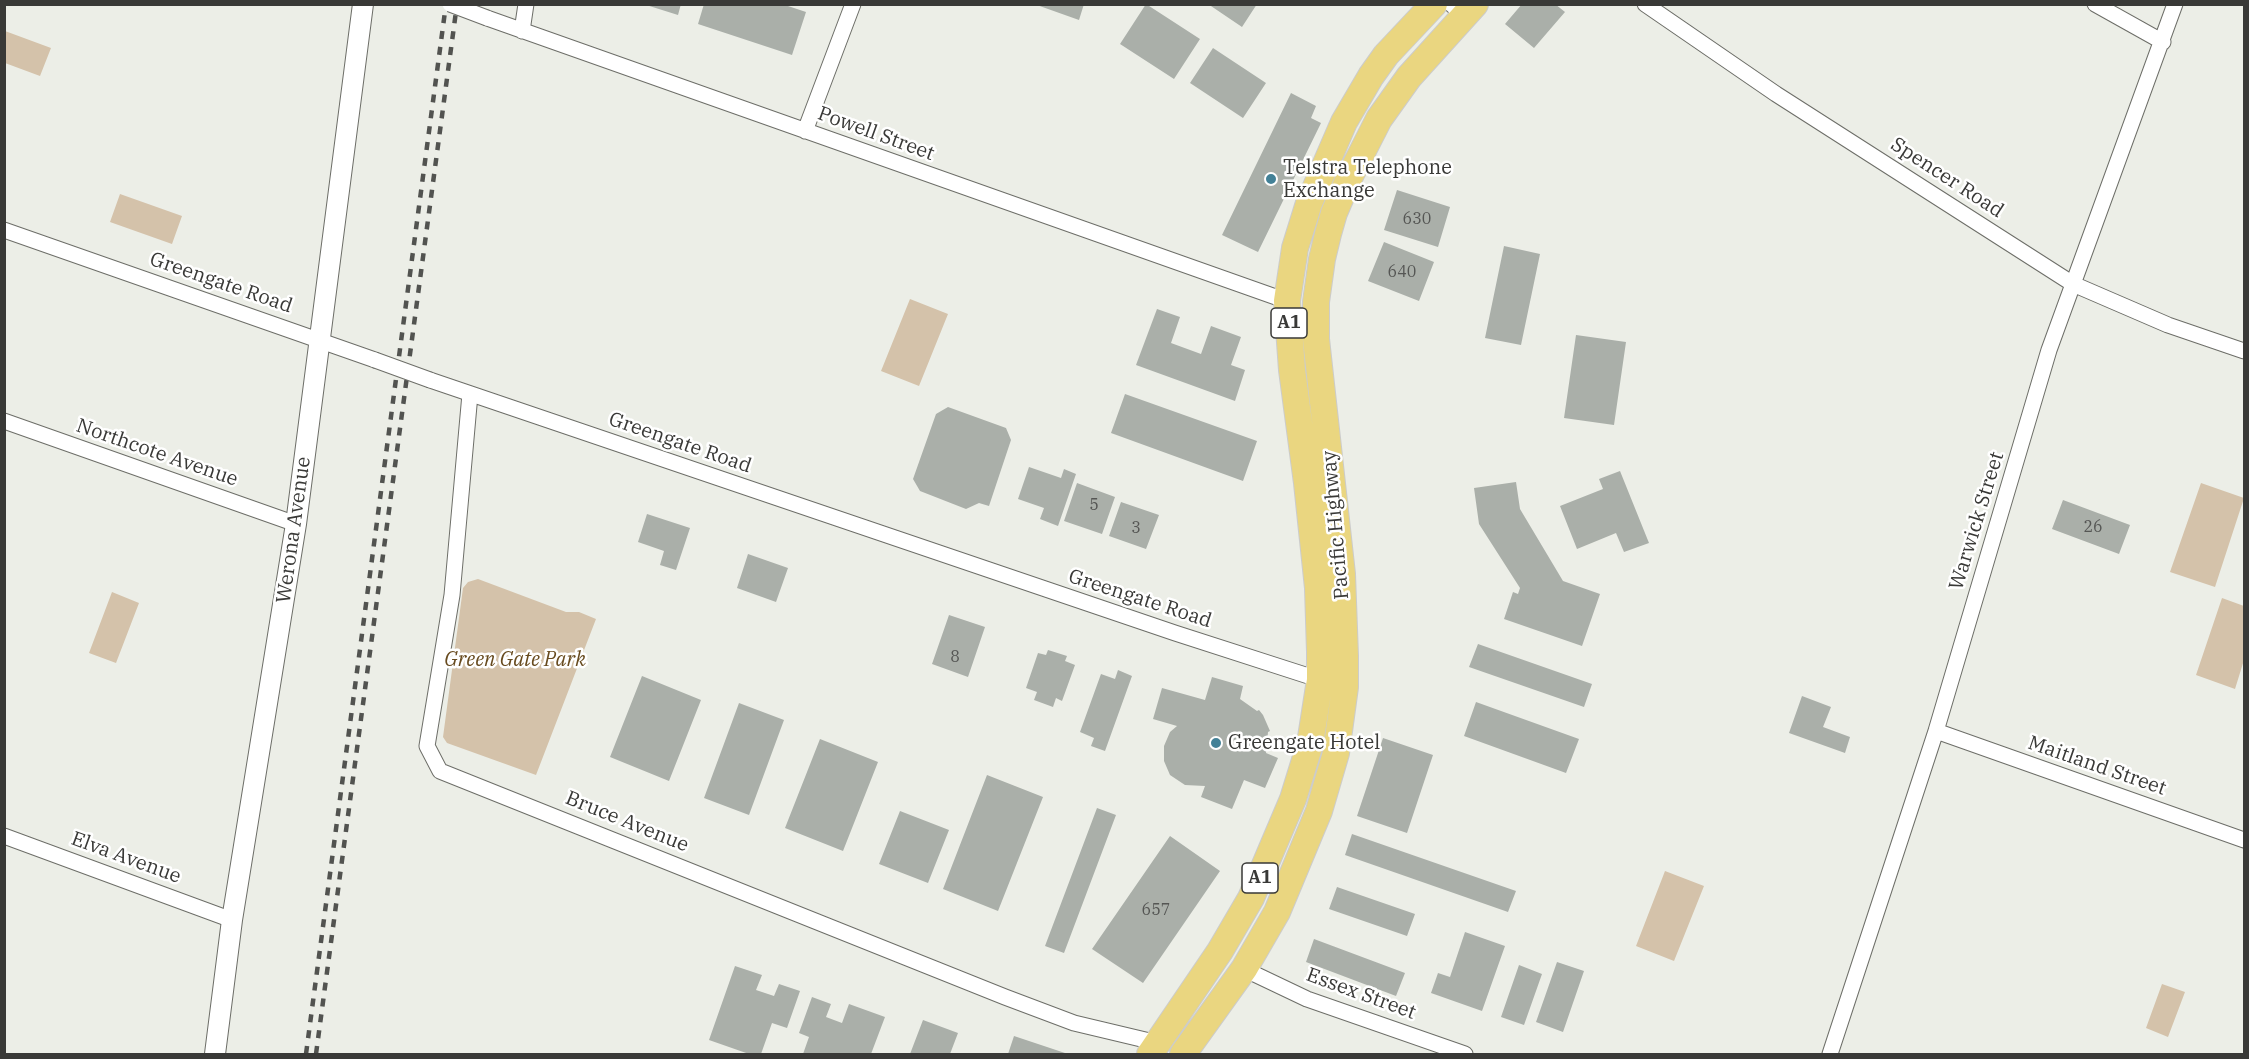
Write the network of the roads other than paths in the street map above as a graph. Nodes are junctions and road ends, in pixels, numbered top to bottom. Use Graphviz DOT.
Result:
graph roads {
  1 [pos="363,4"];
  2 [pos="450,4"];
  3 [pos="526,4"];
  4 [pos="853,4"];
  5 [pos="1434,4"];
  6 [pos="1645,4"];
  7 [pos="2094,4"];
  8 [pos="2175,4"];
  9 [pos="1464,9"];
  10 [pos="522,32"];
  11 [pos="2163,42"];
  12 [pos="806,131"];
  13 [pos="4,230"];
  14 [pos="2073,284"];
  15 [pos="1287,301"];
  16 [pos="319,339"];
  17 [pos="2244,351"];
  18 [pos="470,394"];
  19 [pos="4,422"];
  20 [pos="296,524"];
  21 [pos="1320,680"];
  22 [pos="1345,687"];
  23 [pos="1936,731"];
  24 [pos="4,836"];
  25 [pos="2244,840"];
  26 [pos="232,920"];
  27 [pos="1244,969"];
  28 [pos="1154,1049"];
  29 [pos="215,1054"];
  30 [pos="1183,1054"];
  31 [pos="1465,1054"];
  32 [pos="1830,1054"];
  1 -- 16 [label="street, Werona Avenue"];
  2 -- 10 [label="street, Powell Street, bridge"];
  3 -- 10 [label="street"];
  4 -- 12 [label="street"];
  5 -- 15 [label="highway, Pacific Highway / A1"];
  6 -- 14 [label="street, Spencer Road"];
  7 -- 11 [label="street"];
  8 -- 11 [label="street, Warwick Street"];
  9 -- 22 [label="highway, Pacific Highway / A1"];
  10 -- 12 [label="street, Powell Street"];
  11 -- 14 [label="street, Warwick Street"];
  12 -- 15 [label="street, Powell Street"];
  13 -- 16 [label="street, Greengate Road"];
  14 -- 17 [label="street, Spencer Road"];
  14 -- 23 [label="street, Warwick Street"];
  15 -- 21 [label="highway, Pacific Highway / A1"];
  16 -- 18 [label="street, Greengate Road, bridge"];
  16 -- 20 [label="street, Werona Avenue"];
  18 -- 21 [label="street, Greengate Road"];
  18 -- 28 [label="street, Bruce Avenue"];
  19 -- 20 [label="street, Northcote Avenue"];
  20 -- 26 [label="street, Werona Avenue"];
  21 -- 22 [label="street, Greengate Road"];
  21 -- 28 [label="highway, Pacific Highway / A1"];
  22 -- 27 [label="highway, Pacific Highway / A1"];
  23 -- 25 [label="street, Maitland Street"];
  23 -- 32 [label="street, Warwick Street"];
  24 -- 26 [label="street, Elva Avenue"];
  26 -- 29 [label="street, Werona Avenue"];
  27 -- 30 [label="highway, Pacific Highway / A1"];
  27 -- 31 [label="street, Essex Street"];
}
